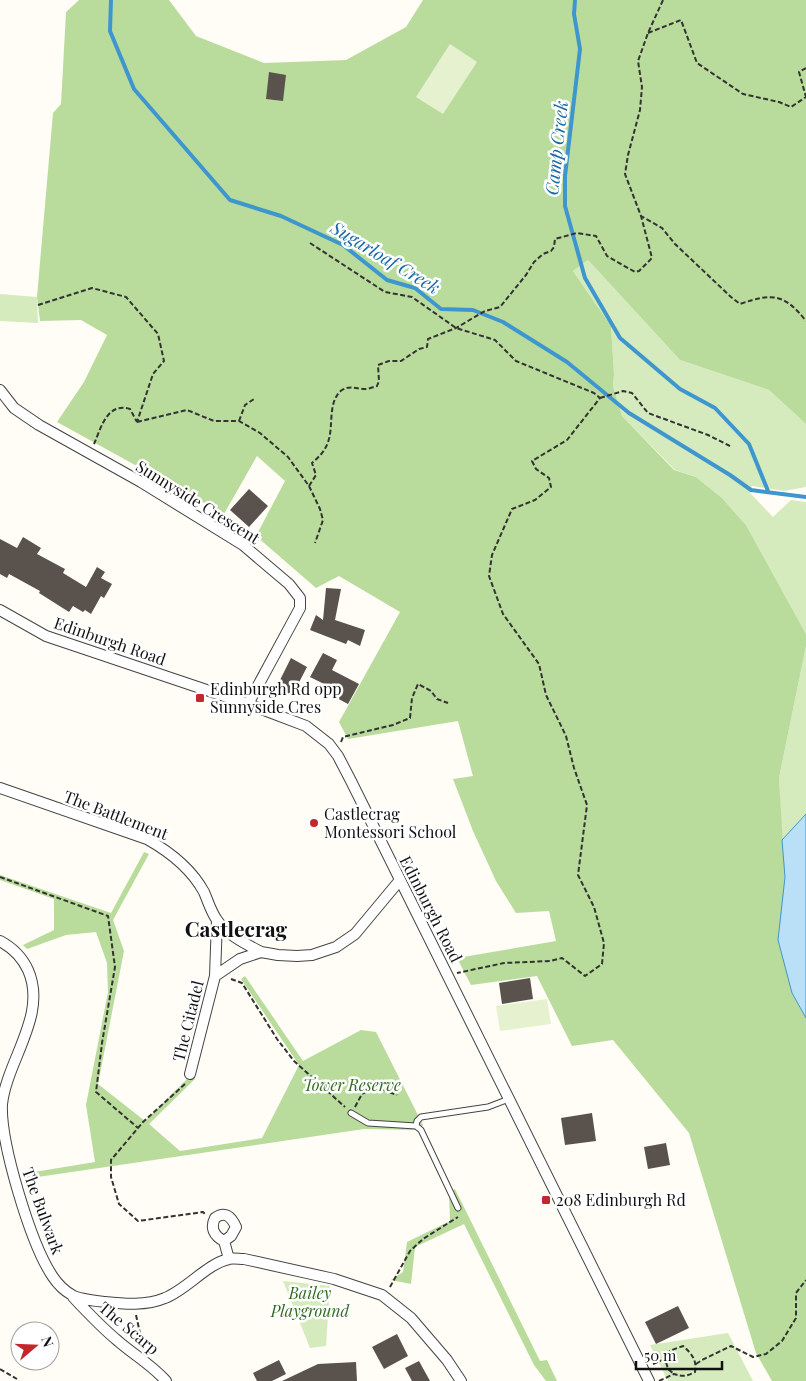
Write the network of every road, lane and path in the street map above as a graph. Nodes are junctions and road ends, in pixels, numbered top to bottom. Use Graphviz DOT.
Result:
graph roads {
  1 [pos="663,0"];
  2 [pos="648,33"];
  3 [pos="806,68"];
  4 [pos="806,97"];
  5 [pos="641,216"];
  6 [pos="310,243"];
  7 [pos="38,306"];
  8 [pos="806,321"];
  9 [pos="456,328"];
  10 [pos="0,390"];
  11 [pos="600,398"];
  12 [pos="254,399"];
  13 [pos="239,421"];
  14 [pos="137,422"];
  15 [pos="730,446"];
  16 [pos="90,454"];
  17 [pos="309,486"];
  18 [pos="316,543"];
  19 [pos="0,610"];
  20 [pos="448,703"];
  21 [pos="248,704"];
  22 [pos="338,756"];
  23 [pos="0,788"];
  24 [pos="0,877"];
  25 [pos="400,880"];
  26 [pos="217,920"];
  27 [pos="0,941"];
  28 [pos="261,952"];
  29 [pos="216,962"];
  30 [pos="217,975"];
  31 [pos="447,975"];
  32 [pos="190,1074"];
  33 [pos="396,1096"];
  34 [pos="509,1099"];
  35 [pos="351,1112"];
  36 [pos="416,1126"];
  37 [pos="138,1128"];
  38 [pos="458,1208"];
  39 [pos="213,1220"];
  40 [pos="224,1241"];
  41 [pos="229,1259"];
  42 [pos="806,1280"];
  43 [pos="73,1296"];
  44 [pos="384,1298"];
  45 [pos="134,1303"];
  46 [pos="665,1359"];
  47 [pos="145,1360"];
  48 [pos="696,1364"];
  49 [pos="0,1369"];
  50 [pos="643,1369"];
  51 [pos="674,1374"];
  52 [pos="688,1376"];
  53 [pos="17,1379"];
  54 [pos="161,1379"];
  55 [pos="461,1381"];
  56 [pos="649,1381"];
  57 [pos="659,1381"];
  58 [pos="691,1381"];
  1 -- 2 [label="path"];
  2 -- 4 [label="path"];
  2 -- 5 [label="path"];
  3 -- 4 [label="path"];
  5 -- 8 [label="path"];
  5 -- 9 [label="path"];
  6 -- 9 [label="path"];
  7 -- 14 [label="path"];
  9 -- 11 [label="path"];
  9 -- 17 [label="path"];
  10 -- 16 [label="street, Sunnyside Crescent"];
  11 -- 15 [label="path"];
  11 -- 31 [label="path"];
  12 -- 13 [label="path"];
  13 -- 14 [label="path"];
  13 -- 17 [label="path"];
  14 -- 16 [label="path"];
  16 -- 21 [label="street, Sunnyside Crescent"];
  17 -- 18 [label="path"];
  19 -- 21 [label="street, Edinburgh Road"];
  20 -- 22 [label="path"];
  21 -- 22 [label="street, Edinburgh Road"];
  22 -- 25 [label="street, Edinburgh Road"];
  23 -- 26 [label="street, The Battlement"];
  24 -- 37 [label="path"];
  25 -- 28 [label="street, The Citadel"];
  25 -- 31 [label="street, Edinburgh Road"];
  26 -- 28 [label="street, The Battlement"];
  26 -- 29 [label="street, The Battlement"];
  27 -- 43 [label="street, The Bulwark"];
  28 -- 30 [label="street, The Citadel"];
  29 -- 30 [label="street, The Citadel"];
  30 -- 32 [label="street, The Citadel"];
  30 -- 35 [label="path"];
  31 -- 34 [label="street, Edinburgh Road"];
  32 -- 37 [label="path"];
  33 -- 35 [label="path"];
  34 -- 36 [label="lane"];
  34 -- 50 [label="street, Edinburgh Road"];
  35 -- 36 [label="lane"];
  36 -- 38 [label="lane"];
  37 -- 39 [label="path"];
  38 -- 44 [label="path"];
  39 -- 40 [label="street"];
  39 -- 40 [label="street"];
  40 -- 41 [label="street"];
  41 -- 44 [label="street"];
  41 -- 45 [label="street"];
  42 -- 48 [label="path"];
  43 -- 45 [label="street"];
  43 -- 47 [label="street, The Scarp"];
  44 -- 55 [label="street"];
  45 -- 47 [label="path"];
  46 -- 48 [label="path"];
  46 -- 50 [label="path"];
  46 -- 51 [label="path"];
  47 -- 54 [label="street, The Scarp"];
  48 -- 52 [label="path"];
  49 -- 53 [label="path"];
  50 -- 56 [label="street, Edinburgh Road"];
  51 -- 52 [label="path"];
  51 -- 57 [label="path"];
  52 -- 58 [label="path"];
}
